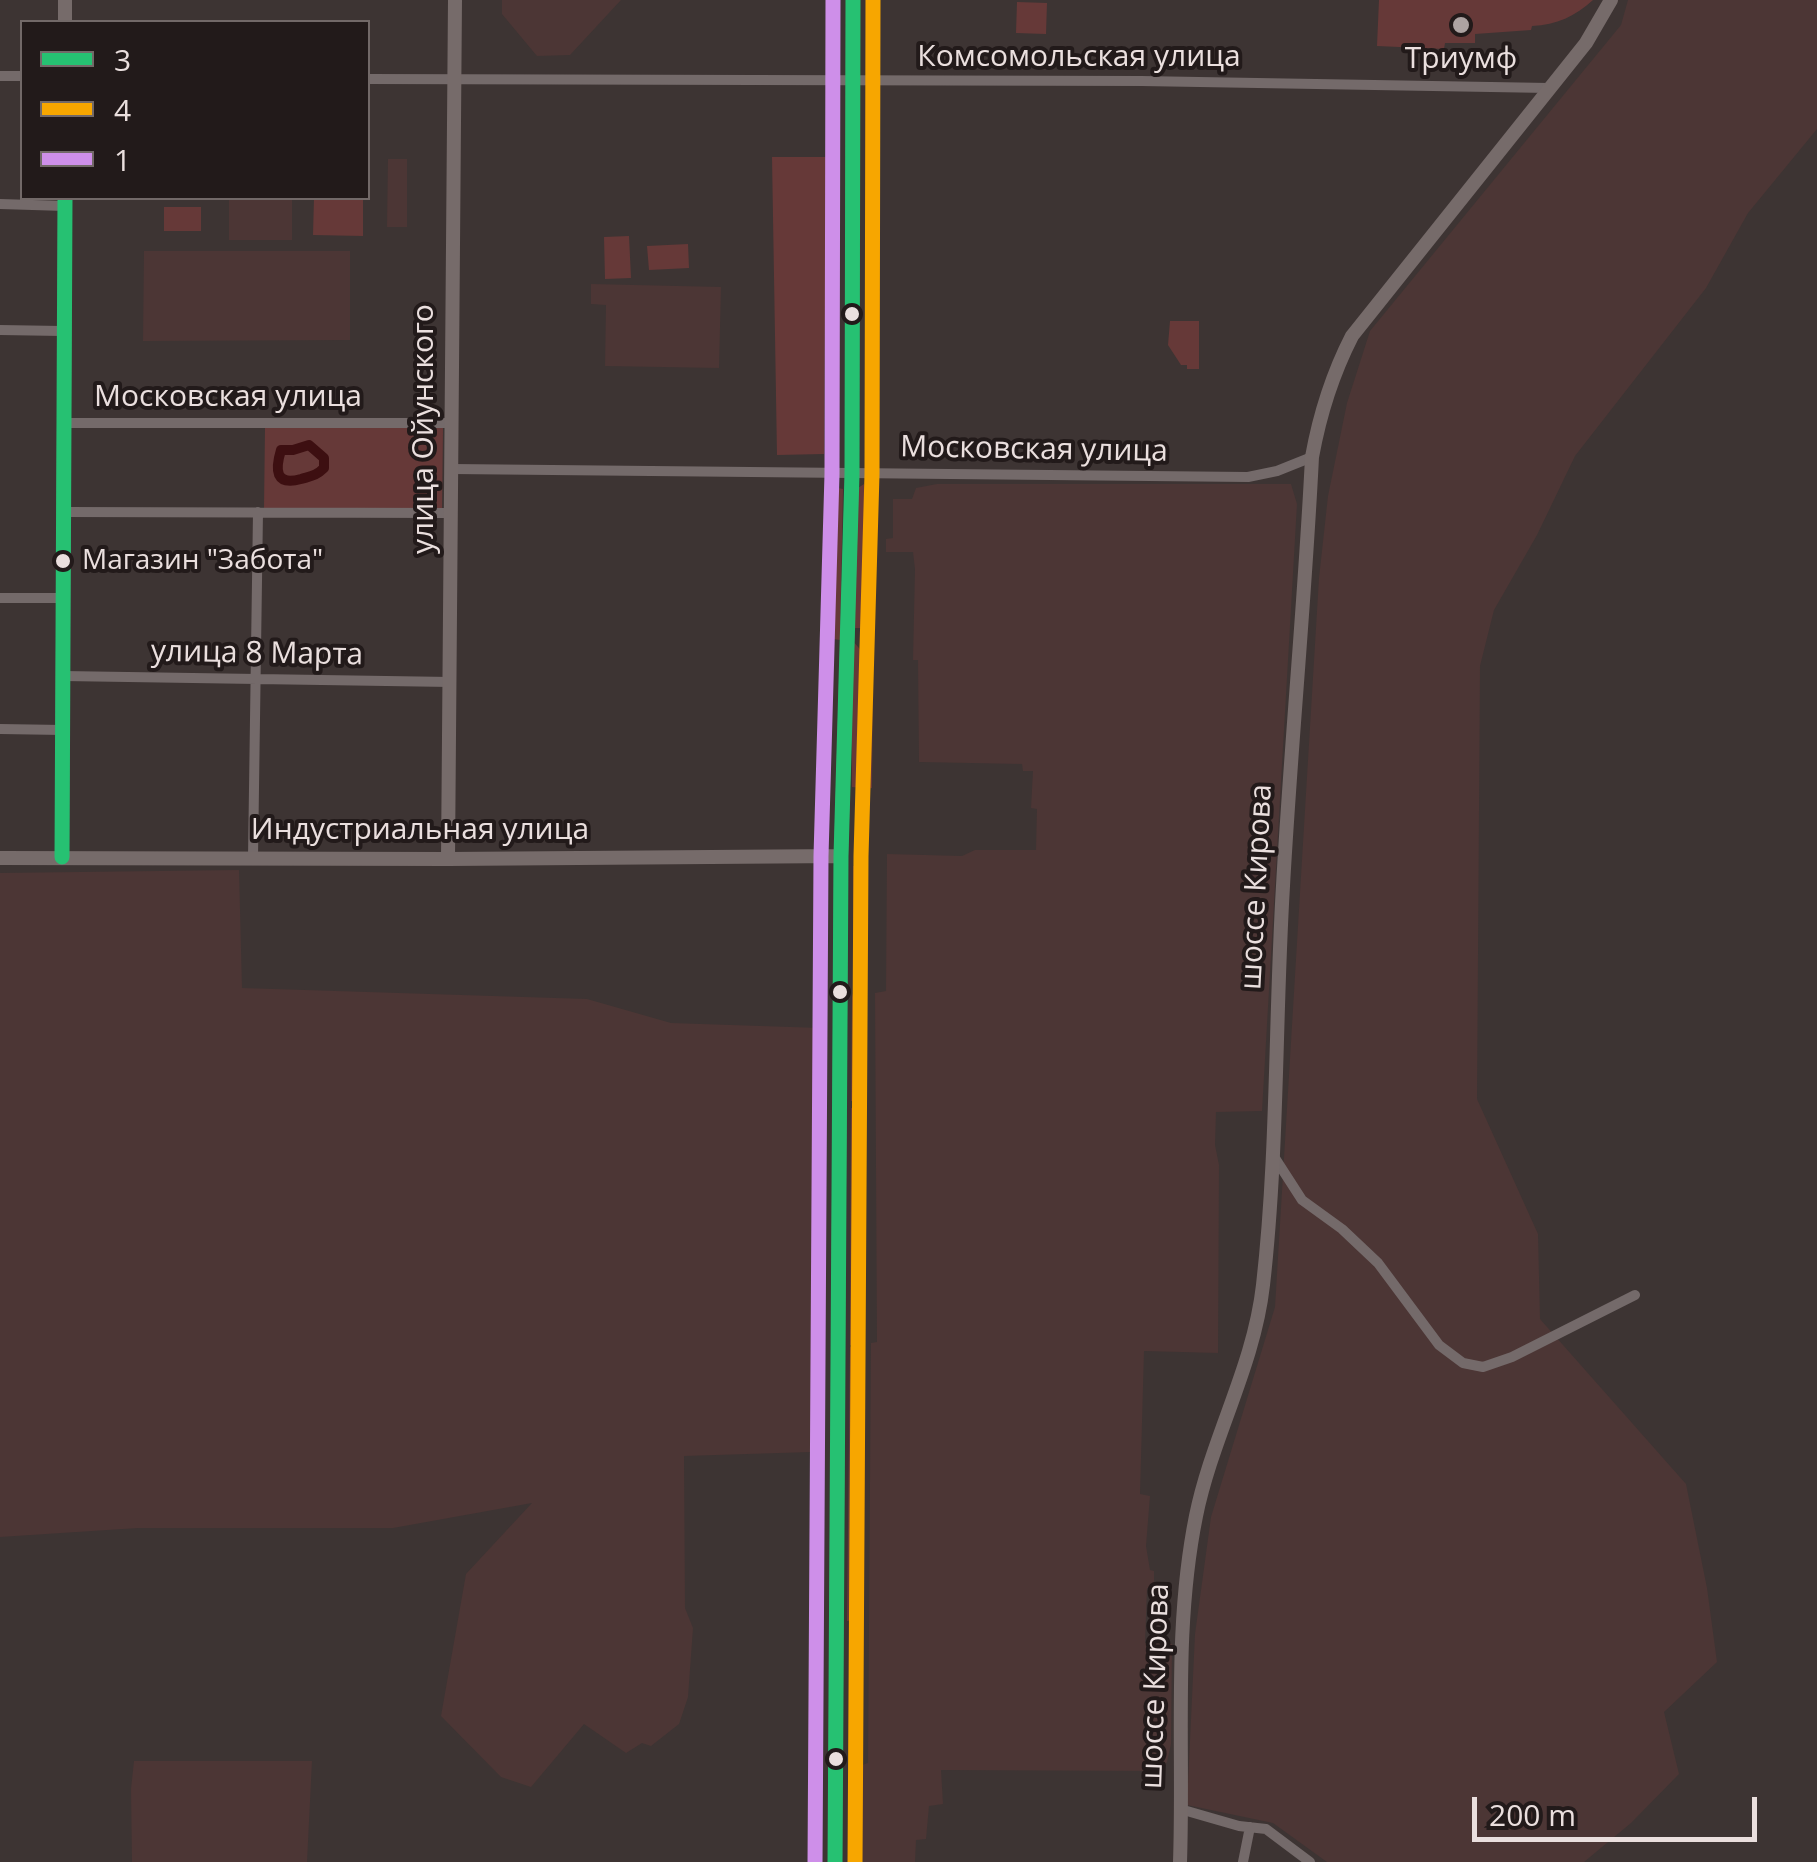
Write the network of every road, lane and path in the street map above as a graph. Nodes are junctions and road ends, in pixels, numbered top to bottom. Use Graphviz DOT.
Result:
graph roads {
  1 [pos="455,0"];
  2 [pos="853,0"];
  3 [pos="1611,0"];
  4 [pos="370,79"];
  5 [pos="455,80"];
  6 [pos="853,80"];
  7 [pos="1549,88"];
  8 [pos="65,202"];
  9 [pos="0,204"];
  10 [pos="0,330"];
  11 [pos="62,331"];
  12 [pos="65,423"];
  13 [pos="451,423"];
  14 [pos="1312,456"];
  15 [pos="452,469"];
  16 [pos="852,474"];
  17 [pos="65,512"];
  18 [pos="258,512"];
  19 [pos="450,513"];
  20 [pos="0,598"];
  21 [pos="64,598"];
  22 [pos="63,676"];
  23 [pos="255,679"];
  24 [pos="451,682"];
  25 [pos="0,729"];
  26 [pos="63,730"];
  27 [pos="840,856"];
  28 [pos="252,857"];
  29 [pos="0,858"];
  30 [pos="62,858"];
  31 [pos="448,859"];
  32 [pos="1272,1153"];
  33 [pos="1635,1295"];
  34 [pos="1180,1809"];
  35 [pos="1250,1827"];
  36 [pos="834,1862"];
  37 [pos="1180,1862"];
  38 [pos="1243,1862"];
  39 [pos="1310,1862"];
  1 -- 5 [label="main road, улица Ойунского"];
  2 -- 6 [label="main road"];
  3 -- 7 [label="main road, шоссе Кирова"];
  4 -- 5 [label="street, Комсомольская улица"];
  5 -- 6 [label="street, Комсомольская улица"];
  5 -- 13 [label="main road, улица Ойунского"];
  6 -- 7 [label="street, Комсомольская улица"];
  6 -- 16 [label="main road"];
  7 -- 14 [label="main road, шоссе Кирова"];
  8 -- 9 [label="street"];
  8 -- 11 [label="main road"];
  10 -- 11 [label="street"];
  11 -- 12 [label="main road"];
  12 -- 13 [label="street, Московская улица"];
  12 -- 17 [label="main road"];
  13 -- 15 [label="main road, улица Ойунского"];
  14 -- 16 [label="street, Московская улица"];
  14 -- 32 [label="main road, шоссе Кирова"];
  15 -- 16 [label="street, Московская улица"];
  15 -- 19 [label="main road, улица Ойунского"];
  16 -- 27 [label="main road"];
  17 -- 18 [label="street"];
  17 -- 21 [label="main road"];
  18 -- 19 [label="street"];
  18 -- 23 [label="street"];
  19 -- 24 [label="main road, улица Ойунского"];
  20 -- 21 [label="street"];
  21 -- 22 [label="main road"];
  22 -- 23 [label="street, улица 8 Марта"];
  22 -- 26 [label="main road"];
  23 -- 24 [label="street, улица 8 Марта"];
  23 -- 28 [label="street"];
  24 -- 31 [label="main road, улица Ойунского"];
  25 -- 26 [label="street"];
  26 -- 30 [label="main road"];
  27 -- 31 [label="main road, Индустриальная улица"];
  27 -- 36 [label="main road"];
  28 -- 30 [label="main road, Индустриальная улица"];
  28 -- 31 [label="main road, Индустриальная улица"];
  29 -- 30 [label="main road, Индустриальная улица"];
  32 -- 33 [label="street"];
  32 -- 34 [label="main road, шоссе Кирова"];
  34 -- 35 [label="street"];
  34 -- 37 [label="main road, шоссе Кирова"];
  35 -- 38 [label="street"];
  35 -- 39 [label="street"];
}
